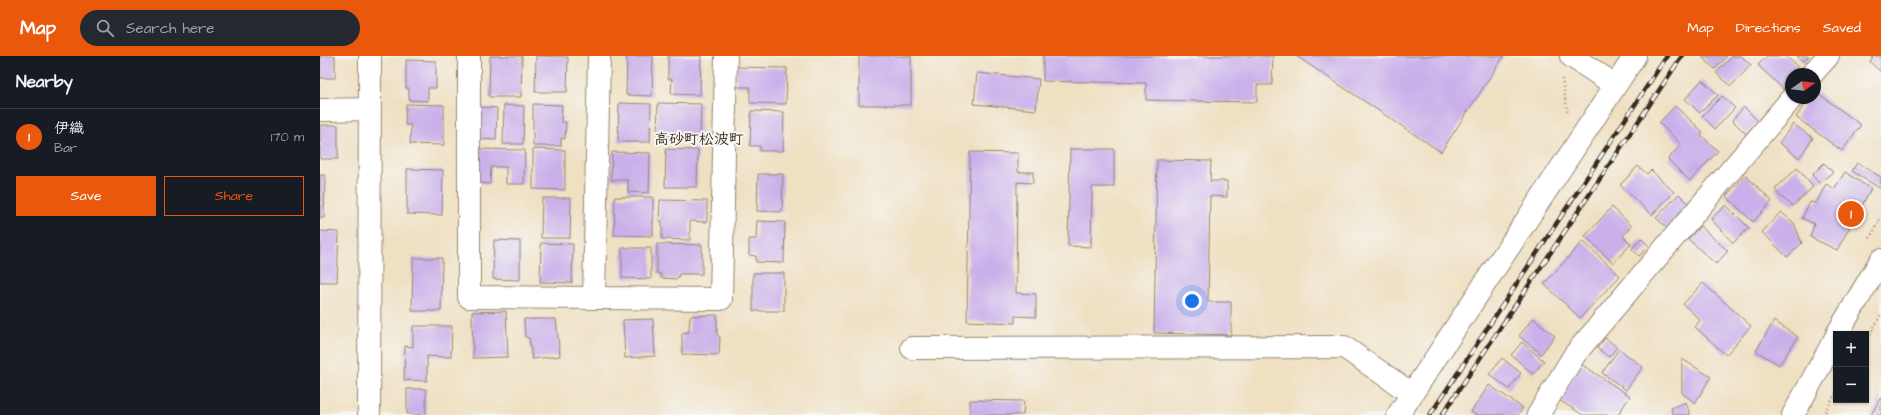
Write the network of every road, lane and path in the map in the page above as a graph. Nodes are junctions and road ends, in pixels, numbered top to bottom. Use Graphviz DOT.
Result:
graph roads {
  1 [pos="370,56"];
  2 [pos="469,56"];
  3 [pos="599,56"];
  4 [pos="726,56"];
  5 [pos="1571,56"];
  6 [pos="1635,56"];
  7 [pos="1828,56"];
  8 [pos="1817,68"];
  9 [pos="1615,86"];
  10 [pos="1787,104"];
  11 [pos="370,109"];
  12 [pos="320,110"];
  13 [pos="1881,260"];
  14 [pos="594,298"];
  15 [pos="1881,315"];
  16 [pos="1840,331"];
  17 [pos="1869,336"];
  18 [pos="1833,342"];
  19 [pos="912,348"];
  20 [pos="1412,394"];
  21 [pos="1833,398"];
  22 [pos="369,415"];
  23 [pos="1398,415"];
  24 [pos="1538,415"];
  25 [pos="1793,415"];
  26 [pos="1823,415"];
  1 -- 11 [label="street"];
  2 -- 14 [label="street"];
  3 -- 14 [label="street"];
  4 -- 14 [label="street"];
  5 -- 9 [label="street"];
  6 -- 9 [label="street"];
  7 -- 8 [label="street"];
  9 -- 20 [label="street"];
  10 -- 24 [label="street"];
  11 -- 12 [label="street"];
  11 -- 22 [label="street"];
  13 -- 16 [label="street"];
  15 -- 17 [label="path"];
  18 -- 25 [label="street"];
  19 -- 20 [label="street"];
  20 -- 23 [label="street"];
  21 -- 26 [label="path"];
}
